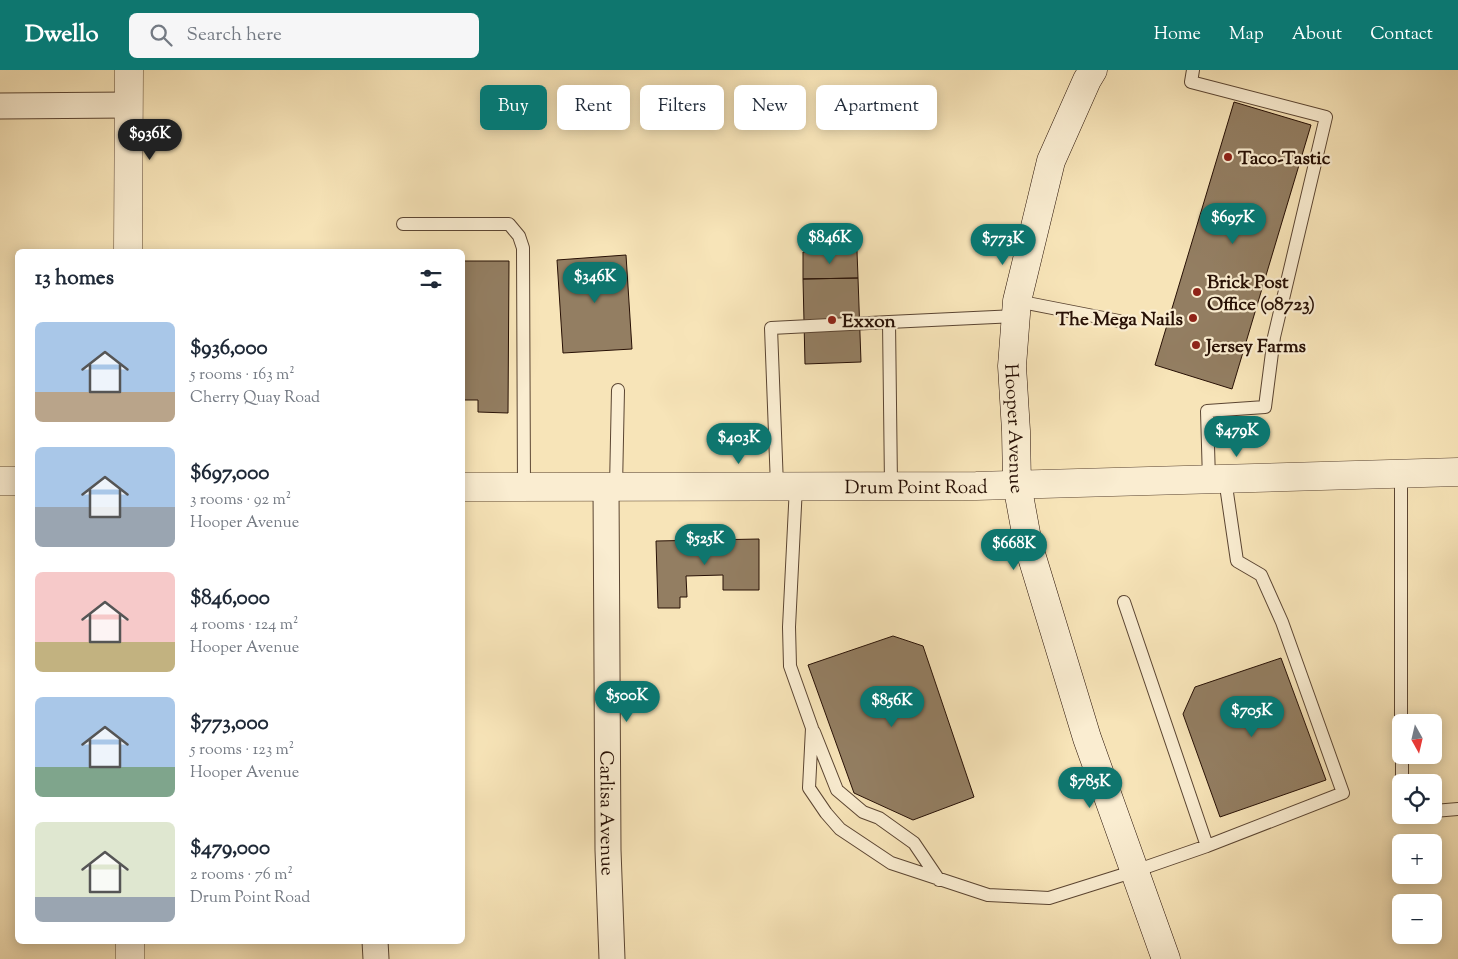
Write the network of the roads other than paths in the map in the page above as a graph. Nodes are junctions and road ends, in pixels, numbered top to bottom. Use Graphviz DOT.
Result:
graph roads {
  1 [pos="129,70"];
  2 [pos="1093,70"];
  3 [pos="1193,70"];
  4 [pos="129,105"];
  5 [pos="0,106"];
  6 [pos="403,224"];
  7 [pos="128,249"];
  8 [pos="1016,309"];
  9 [pos="1119,321"];
  10 [pos="890,322"];
  11 [pos="618,390"];
  12 [pos="1458,472"];
  13 [pos="1401,474"];
  14 [pos="1217,480"];
  15 [pos="0,481"];
  16 [pos="15,481"];
  17 [pos="1017,484"];
  18 [pos="891,485"];
  19 [pos="786,486"];
  20 [pos="465,487"];
  21 [pos="524,487"];
  22 [pos="611,487"];
  23 [pos="1124,602"];
  24 [pos="1402,714"];
  25 [pos="812,728"];
  26 [pos="1458,809"];
  27 [pos="1442,810"];
  28 [pos="1207,846"];
  29 [pos="1135,871"];
  30 [pos="939,880"];
  31 [pos="130,944"];
  32 [pos="375,944"];
  33 [pos="130,959"];
  34 [pos="376,959"];
  35 [pos="612,959"];
  36 [pos="1166,959"];
  1 -- 4 [label="street"];
  2 -- 8 [label="street, Hooper Avenue"];
  3 -- 14 [label="lane"];
  4 -- 5 [label="street"];
  4 -- 7 [label="street"];
  6 -- 21 [label="lane"];
  8 -- 9 [label="lane"];
  8 -- 10 [label="lane"];
  8 -- 17 [label="street, Hooper Avenue"];
  10 -- 18 [label="lane"];
  10 -- 19 [label="lane"];
  11 -- 22 [label="lane"];
  12 -- 13 [label="street, Drum Point Road"];
  13 -- 14 [label="street, Drum Point Road"];
  13 -- 24 [label="lane"];
  14 -- 17 [label="street, Drum Point Road"];
  14 -- 28 [label="lane"];
  15 -- 16 [label="street"];
  17 -- 18 [label="street, Drum Point Road"];
  17 -- 29 [label="street, Hooper Avenue"];
  18 -- 19 [label="street, Drum Point Road"];
  19 -- 22 [label="street, Drum Point Road"];
  19 -- 25 [label="lane"];
  20 -- 21 [label="street, Drum Point Road"];
  21 -- 22 [label="street, Drum Point Road"];
  22 -- 35 [label="street, Carlisa Avenue"];
  23 -- 28 [label="lane"];
  25 -- 30 [label="lane"];
  25 -- 30 [label="lane"];
  26 -- 27 [label="lane"];
  28 -- 29 [label="lane"];
  29 -- 30 [label="lane"];
  29 -- 36 [label="street, Hooper Avenue"];
  31 -- 33 [label="street"];
  32 -- 34 [label="street"];
}
